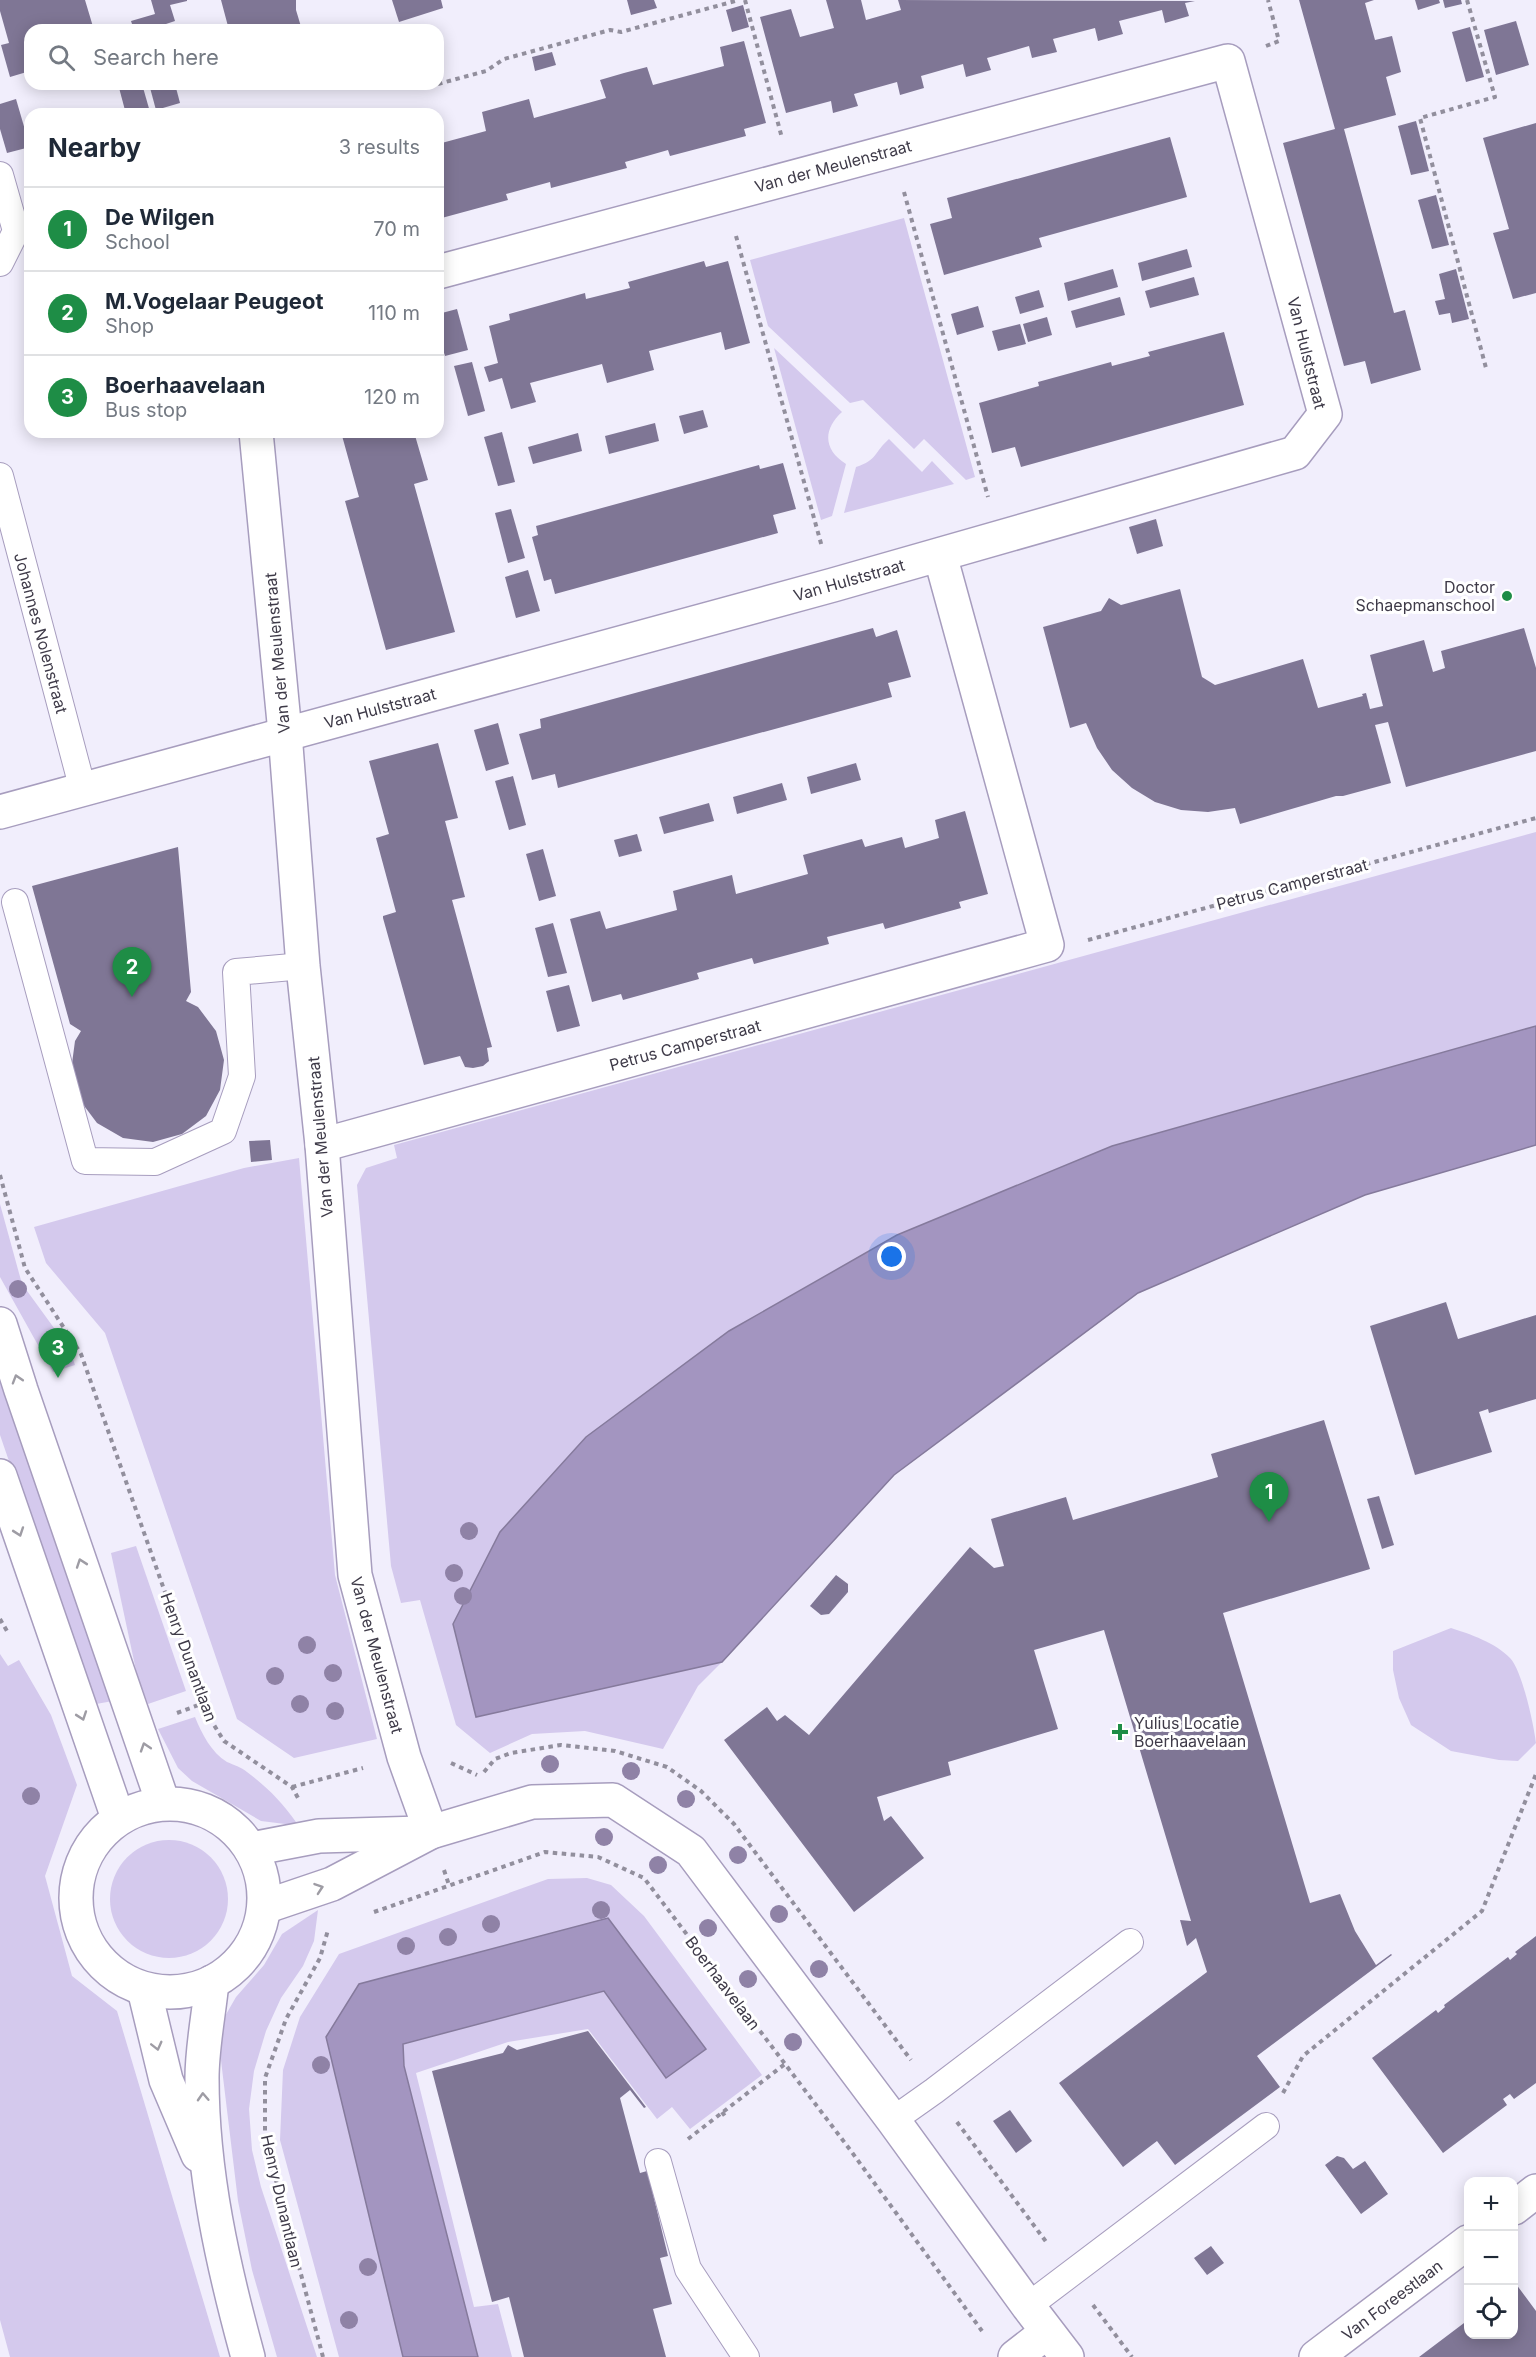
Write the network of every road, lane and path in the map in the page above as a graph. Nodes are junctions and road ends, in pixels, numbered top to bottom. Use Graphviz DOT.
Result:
graph roads {
  1 [pos="739,0"];
  2 [pos="745,0"];
  3 [pos="1467,0"];
  4 [pos="1228,61"];
  5 [pos="444,82"];
  6 [pos="892,150"];
  7 [pos="0,175"];
  8 [pos="793,177"];
  9 [pos="724,195"];
  10 [pos="0,263"];
  11 [pos="444,270"];
  12 [pos="1486,368"];
  13 [pos="257,438"];
  14 [pos="0,476"];
  15 [pos="999,538"];
  16 [pos="940,555"];
  17 [pos="833,585"];
  18 [pos="285,733"];
  19 [pos="82,790"];
  20 [pos="0,812"];
  21 [pos="1536,818"];
  22 [pos="15,902"];
  23 [pos="1047,945"];
  24 [pos="303,966"];
  25 [pos="322,1145"];
  26 [pos="0,1175"];
  27 [pos="0,1324"];
  28 [pos="0,1476"];
  29 [pos="404,1757"];
  30 [pos="1536,1774"];
  31 [pos="292,1787"];
  32 [pos="532,1802"];
  33 [pos="163,1803"];
  34 [pos="118,1818"];
  35 [pos="431,1832"];
  36 [pos="319,1836"];
  37 [pos="251,1849"];
  38 [pos="264,1907"];
  39 [pos="366,1915"];
  40 [pos="337,1926"];
  41 [pos="1130,1942"];
  42 [pos="212,1982"];
  43 [pos="144,1989"];
  44 [pos="784,2064"];
  45 [pos="722,2112"];
  46 [pos="726,2119"];
  47 [pos="893,2120"];
  48 [pos="1266,2126"];
  49 [pos="658,2162"];
  50 [pos="207,2176"];
  51 [pos="1536,2191"];
  52 [pos="1518,2205"];
  53 [pos="1464,2245"];
  54 [pos="1028,2306"];
  55 [pos="988,2338"];
  56 [pos="1057,2344"];
  57 [pos="248,2357"];
  58 [pos="322,2357"];
  59 [pos="746,2357"];
  60 [pos="1015,2357"];
  61 [pos="1316,2357"];
  1 -- 5 [label="path"];
  2 -- 8 [label="path"];
  3 -- 12 [label="path"];
  4 -- 6 [label="street, Van der Meulenstraat"];
  4 -- 15 [label="street, Van Hulststraat"];
  6 -- 8 [label="street, Van der Meulenstraat"];
  6 -- 15 [label="path"];
  7 -- 10 [label="lane"];
  8 -- 9 [label="street, Van der Meulenstraat"];
  9 -- 11 [label="street, Van der Meulenstraat"];
  9 -- 17 [label="path"];
  13 -- 18 [label="street, Van der Meulenstraat"];
  14 -- 19 [label="lane, Johannes Nolenstraat"];
  15 -- 16 [label="street, Van Hulststraat"];
  16 -- 17 [label="street, Van Hulststraat"];
  16 -- 23 [label="street"];
  17 -- 18 [label="street, Van Hulststraat"];
  18 -- 19 [label="street, Van Hulststraat"];
  18 -- 24 [label="street, Van der Meulenstraat"];
  19 -- 20 [label="street, Van Hulststraat"];
  21 -- 23 [label="path, Petrus Camperstraat"];
  22 -- 24 [label="lane"];
  23 -- 25 [label="street, Petrus Camperstraat"];
  24 -- 25 [label="street, Van der Meulenstraat"];
  25 -- 29 [label="street, Van der Meulenstraat"];
  26 -- 31 [label="path, Henry Dunantlaan"];
  33 -- 27 [label="street, one-way"];
  28 -- 34 [label="street, one-way"];
  29 -- 31 [label="path"];
  29 -- 32 [label="path"];
  29 -- 35 [label="street, Van der Meulenstraat"];
  30 -- 48 [label="path"];
  31 -- 36 [label="path, Henry Dunantlaan"];
  32 -- 35 [label="street"];
  32 -- 47 [label="street"];
  33 -- 34 [label="street"];
  33 -- 37 [label="street"];
  34 -- 43 [label="street"];
  35 -- 36 [label="street"];
  38 -- 35 [label="street, one-way"];
  36 -- 37 [label="street"];
  37 -- 38 [label="street"];
  38 -- 42 [label="street"];
  39 -- 44 [label="path, Boerhaavelaan"];
  40 -- 58 [label="path, Henry Dunantlaan"];
  41 -- 47 [label="lane"];
  42 -- 43 [label="street"];
  50 -- 42 [label="street, one-way"];
  43 -- 50 [label="street, one-way"];
  44 -- 45 [label="path"];
  44 -- 55 [label="path, Boerhaavelaan"];
  45 -- 46 [label="path"];
  45 -- 49 [label="path"];
  47 -- 54 [label="street"];
  48 -- 54 [label="lane"];
  49 -- 59 [label="lane"];
  50 -- 57 [label="street"];
  51 -- 52 [label="street"];
  53 -- 61 [label="street, Van Foreestlaan"];
  54 -- 56 [label="street"];
  56 -- 60 [label="street"];
}
